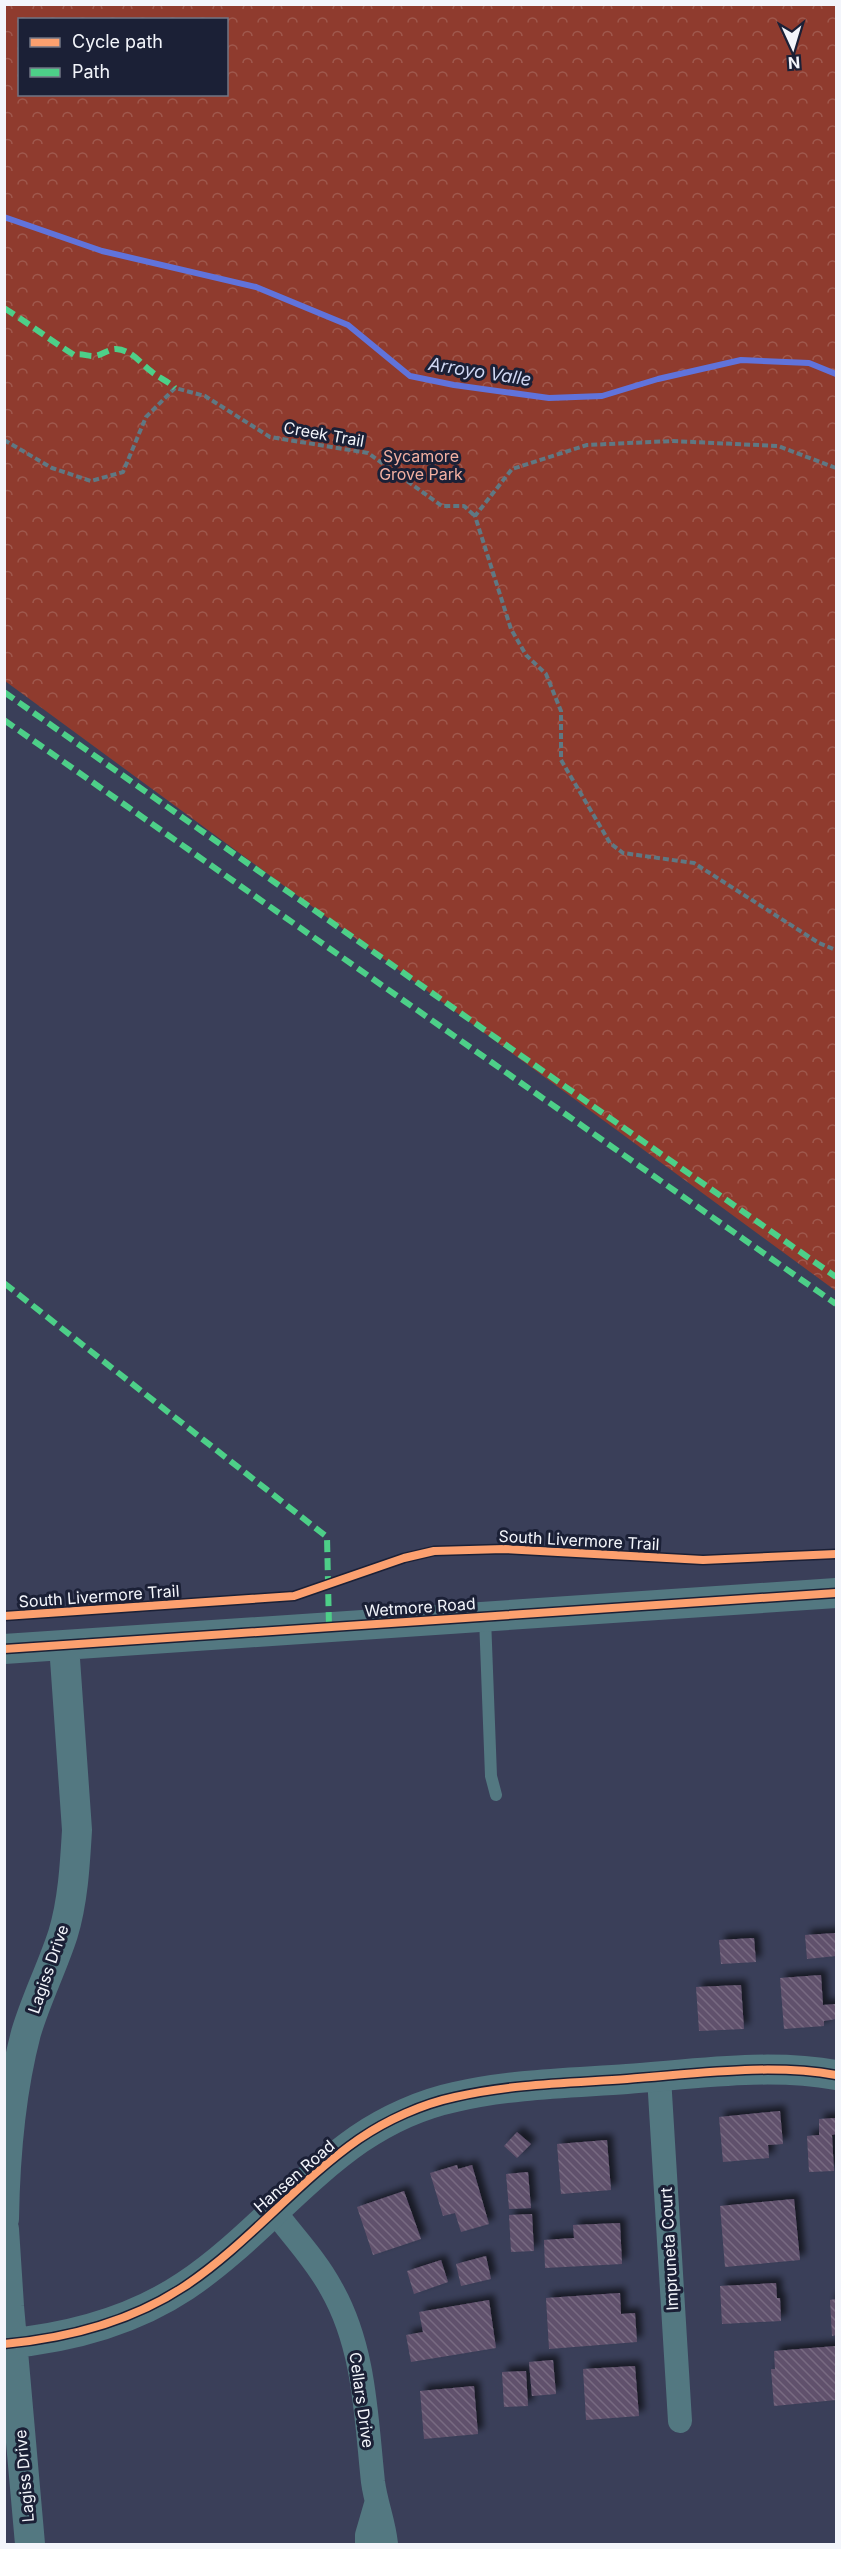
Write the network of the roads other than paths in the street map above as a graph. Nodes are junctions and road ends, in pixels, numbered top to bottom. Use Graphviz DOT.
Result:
graph roads {
  1 [pos="837,1593"];
  2 [pos="485,1616"];
  3 [pos="64,1646"];
  4 [pos="4,1649"];
  5 [pos="496,1795"];
  6 [pos="837,2075"];
  7 [pos="659,2077"];
  8 [pos="274,2211"];
  9 [pos="4,2219"];
  10 [pos="4,2229"];
  11 [pos="9,2343"];
  12 [pos="680,2421"];
  13 [pos="376,2504"];
  14 [pos="30,2544"];
  15 [pos="368,2544"];
  16 [pos="386,2544"];
  1 -- 2 [label="street, Wetmore Road"];
  2 -- 3 [label="street, Wetmore Road"];
  2 -- 5 [label="lane"];
  3 -- 4 [label="street, Wetmore Road"];
  3 -- 9 [label="street, Lagiss Drive"];
  6 -- 7 [label="street, Hansen Road"];
  7 -- 8 [label="street, Hansen Road"];
  7 -- 12 [label="street, Impruneta Court"];
  8 -- 11 [label="street, Hansen Road"];
  8 -- 13 [label="street, Cellars Drive"];
  10 -- 11 [label="street, Lagiss Drive"];
  11 -- 14 [label="street, Lagiss Drive"];
  13 -- 15 [label="street, Cellars Drive"];
  13 -- 16 [label="street, Cellars Drive"];
}
